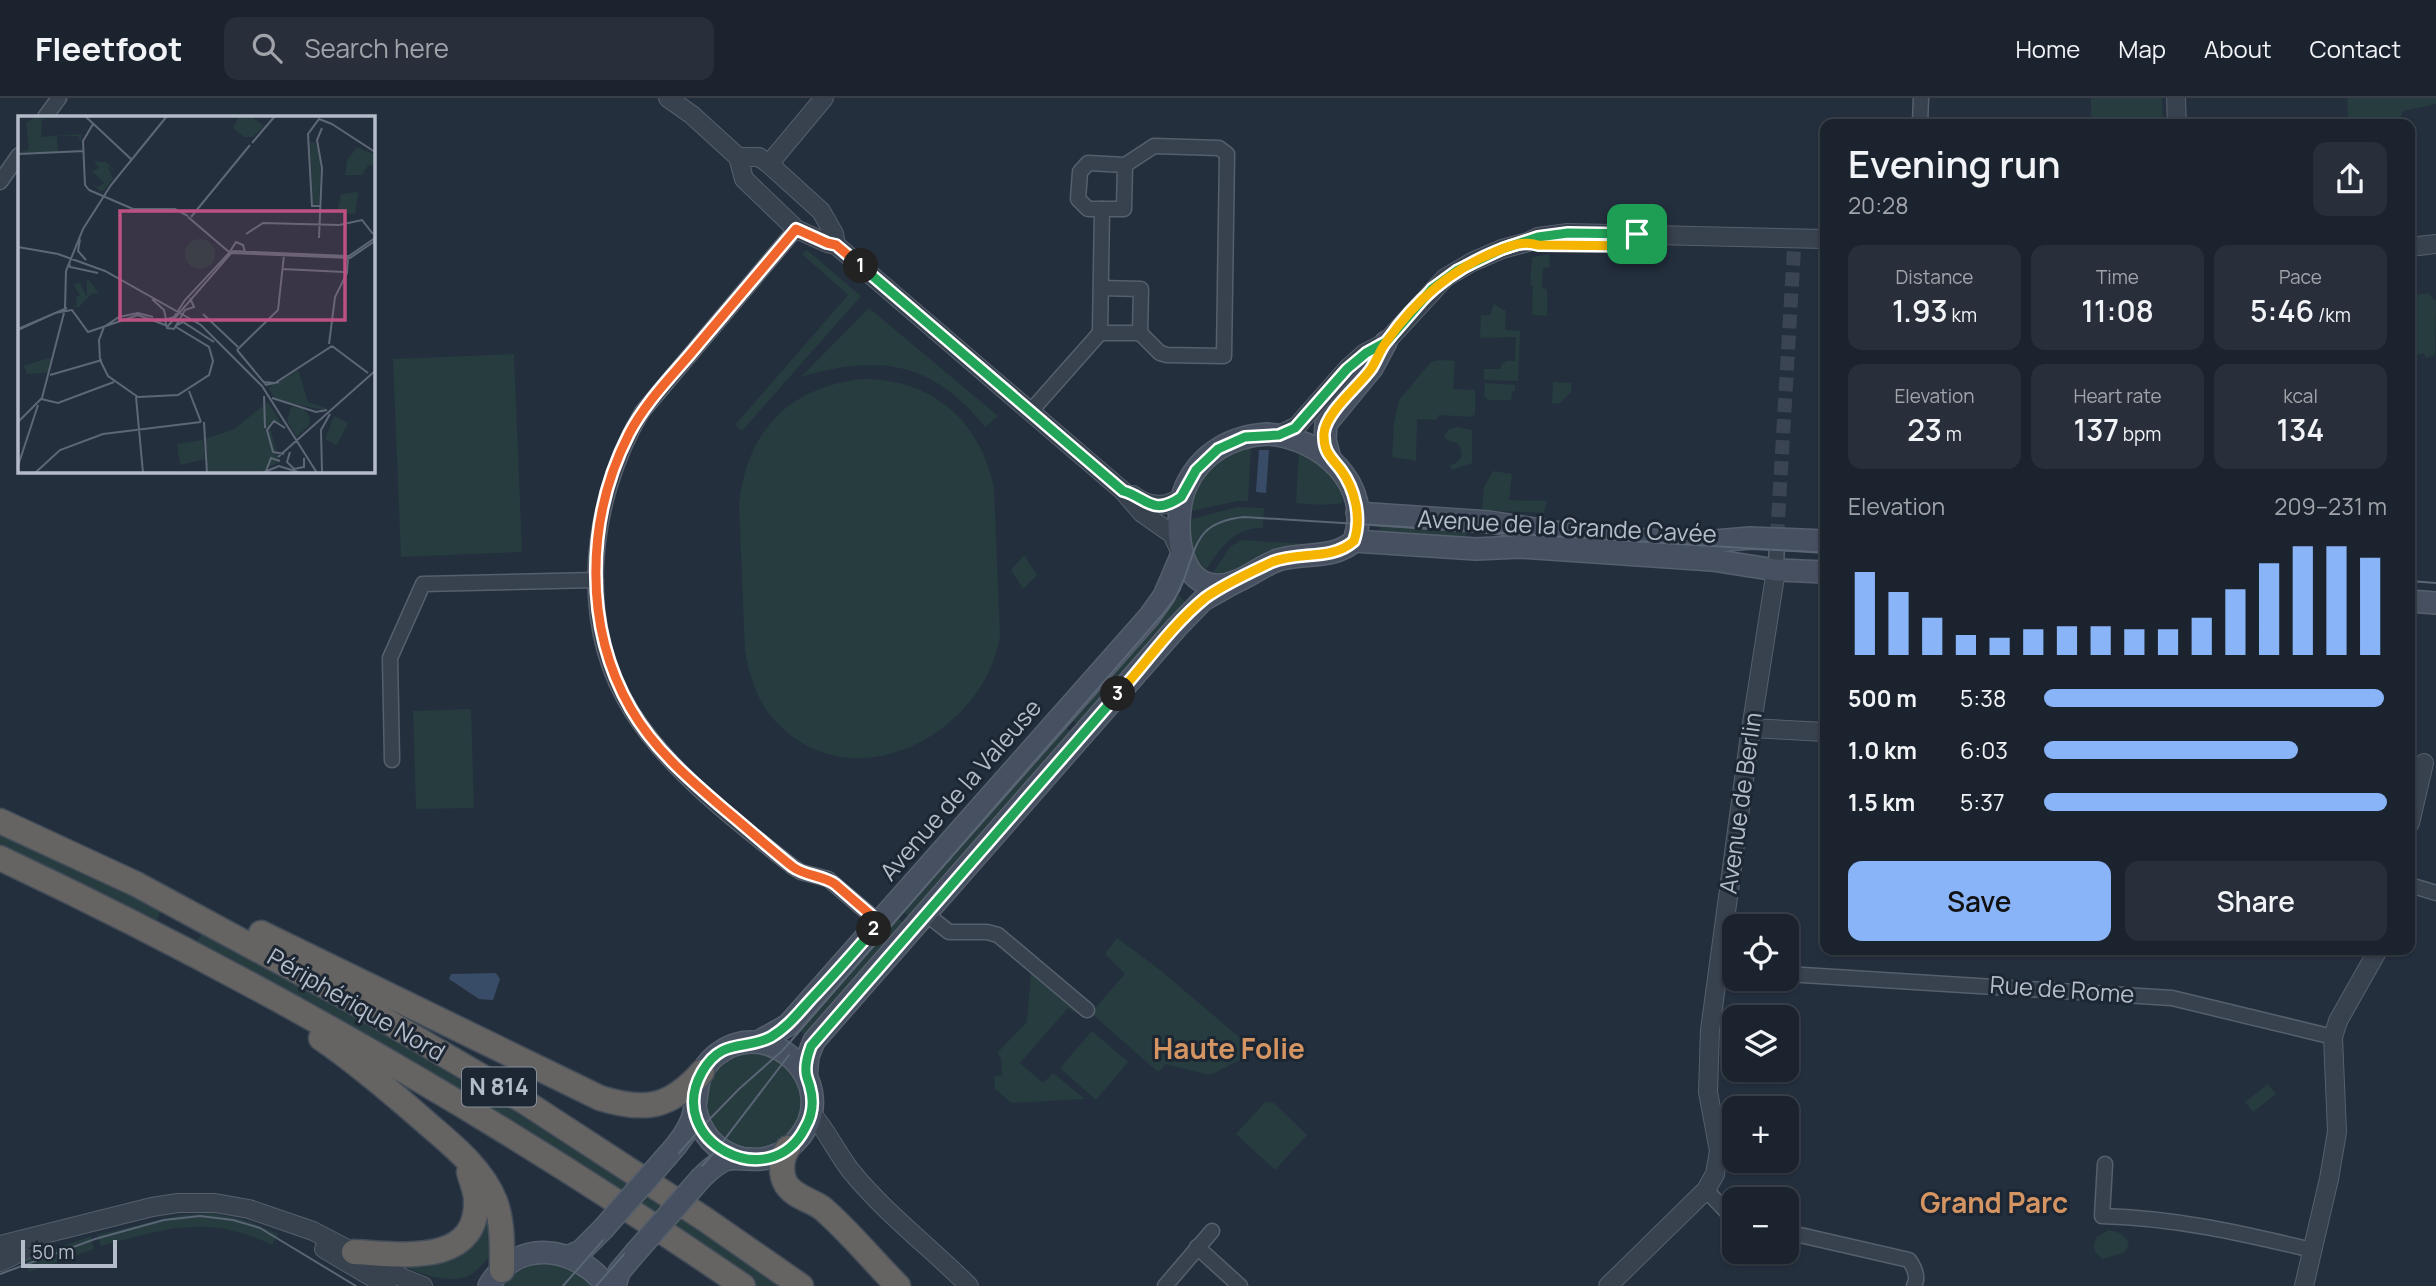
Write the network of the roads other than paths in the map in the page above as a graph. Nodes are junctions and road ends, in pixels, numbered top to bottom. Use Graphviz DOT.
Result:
graph roads {
  1 [pos="59,98"];
  2 [pos="668,98"];
  3 [pos="824,98"];
  4 [pos="1921,98"];
  5 [pos="2176,98"];
  6 [pos="46,116"];
  7 [pos="1920,119"];
  8 [pos="2177,119"];
  9 [pos="18,156"];
  10 [pos="738,157"];
  11 [pos="764,160"];
  12 [pos="1125,166"];
  13 [pos="744,180"];
  14 [pos="0,182"];
  15 [pos="1101,209"];
  16 [pos="821,211"];
  17 [pos="802,232"];
  18 [pos="1820,239"];
  19 [pos="1645,240"];
  20 [pos="2436,244"];
  21 [pos="836,245"];
  22 [pos="2415,246"];
  23 [pos="1820,250"];
  24 [pos="2436,255"];
  25 [pos="2415,258"];
  26 [pos="1101,288"];
  27 [pos="1100,332"];
  28 [pos="1140,333"];
  29 [pos="1386,342"];
  30 [pos="1030,412"];
  31 [pos="1279,435"];
  32 [pos="1330,459"];
  33 [pos="1123,491"];
  34 [pos="1183,495"];
  35 [pos="1357,513"];
  36 [pos="1777,538"];
  37 [pos="1354,541"];
  38 [pos="1820,541"];
  39 [pos="1182,554"];
  40 [pos="1776,570"];
  41 [pos="1820,572"];
  42 [pos="596,580"];
  43 [pos="1235,582"];
  44 [pos="2415,601"];
  45 [pos="2436,603"];
  46 [pos="1751,728"];
  47 [pos="1820,732"];
  48 [pos="392,760"];
  49 [pos="2423,763"];
  50 [pos="2415,800"];
  51 [pos="0,804"];
  52 [pos="0,821"];
  53 [pos="0,858"];
  54 [pos="2415,887"];
  55 [pos="2436,893"];
  56 [pos="215,910"];
  57 [pos="926,914"];
  58 [pos="1732,914"];
  59 [pos="880,923"];
  60 [pos="2375,955"];
  61 [pos="1799,975"];
  62 [pos="1722,985"];
  63 [pos="271,995"];
  64 [pos="1087,1010"];
  65 [pos="2333,1037"];
  66 [pos="758,1042"];
  67 [pos="702,1072"];
  68 [pos="806,1076"];
  69 [pos="525,1102"];
  70 [pos="695,1107"];
  71 [pos="811,1113"];
  72 [pos="794,1143"];
  73 [pos="831,1143"];
  74 [pos="740,1158"];
  75 [pos="471,1164"];
  76 [pos="2105,1164"];
  77 [pos="1706,1190"];
  78 [pos="1722,1207"];
  79 [pos="280,1220"];
  80 [pos="67,1230"];
  81 [pos="1212,1231"];
  82 [pos="0,1235"];
  83 [pos="1799,1235"];
  84 [pos="21,1239"];
  85 [pos="1197,1247"];
  86 [pos="2312,1250"];
  87 [pos="354,1252"];
  88 [pos="2,1256"];
  89 [pos="569,1256"];
  90 [pos="492,1281"];
  91 [pos="403,1284"];
  92 [pos="387,1286"];
  93 [pos="423,1286"];
  94 [pos="607,1286"];
  95 [pos="615,1286"];
  96 [pos="743,1286"];
  97 [pos="801,1286"];
  98 [pos="898,1286"];
  99 [pos="969,1286"];
  100 [pos="1165,1286"];
  101 [pos="1240,1286"];
  102 [pos="1608,1286"];
  103 [pos="1914,1286"];
  104 [pos="2304,1286"];
  1 -- 6 [label="street"];
  2 -- 10 [label="street"];
  3 -- 11 [label="street"];
  4 -- 7 [label="street"];
  5 -- 8 [label="street"];
  9 -- 14 [label="street"];
  10 -- 11 [label="street"];
  10 -- 13 [label="street"];
  11 -- 13 [label="street"];
  11 -- 16 [label="street"];
  12 -- 15 [label="street"];
  12 -- 15 [label="street"];
  12 -- 28 [label="street"];
  13 -- 17 [label="street"];
  15 -- 26 [label="street"];
  16 -- 17 [label="street"];
  16 -- 21 [label="street"];
  17 -- 21 [label="street"];
  17 -- 42 [label="street"];
  18 -- 19 [label="street"];
  19 -- 23 [label="street"];
  19 -- 29 [label="street"];
  20 -- 22 [label="street"];
  21 -- 30 [label="street"];
  24 -- 25 [label="street"];
  26 -- 27 [label="street"];
  26 -- 28 [label="street"];
  27 -- 28 [label="street"];
  27 -- 30 [label="street"];
  29 -- 31 [label="street"];
  29 -- 32 [label="main road"];
  30 -- 33 [label="street"];
  31 -- 32 [label="main road"];
  31 -- 34 [label="main road"];
  32 -- 35 [label="main road"];
  33 -- 34 [label="street"];
  33 -- 39 [label="street"];
  34 -- 39 [label="main road"];
  35 -- 36 [label="main road, Avenue de la Grande Cavée"];
  35 -- 37 [label="main road"];
  36 -- 38 [label="main road, Avenue de la Grande Cavée"];
  36 -- 40 [label="street"];
  37 -- 40 [label="main road, Avenue de la Grande Cavée"];
  37 -- 43 [label="main road"];
  39 -- 43 [label="main road"];
  39 -- 59 [label="main road, Avenue de la Valeuse"];
  40 -- 41 [label="main road, Avenue de la Grande Cavée"];
  40 -- 46 [label="street, Avenue de Berlin"];
  42 -- 48 [label="street"];
  42 -- 59 [label="street"];
  43 -- 57 [label="main road"];
  44 -- 45 [label="main road"];
  46 -- 47 [label="street"];
  46 -- 58 [label="street, Avenue de Berlin"];
  49 -- 50 [label="street"];
  51 -- 56 [label="highway, N 814"];
  52 -- 69 [label="highway, Périphérique Nord / N 814"];
  53 -- 63 [label="highway, Périphérique Nord / N 814"];
  54 -- 55 [label="street"];
  56 -- 67 [label="highway, N 814"];
  56 -- 69 [label="highway, N 814"];
  57 -- 64 [label="street"];
  57 -- 68 [label="main road"];
  59 -- 66 [label="main road, Avenue de la Valeuse"];
  60 -- 65 [label="street"];
  61 -- 65 [label="street, Rue de Rome"];
  62 -- 77 [label="street, Avenue de Berlin"];
  63 -- 75 [label="highway, N 814"];
  63 -- 96 [label="highway, Périphérique Nord / N 814"];
  65 -- 86 [label="street"];
  66 -- 67 [label="main road"];
  66 -- 68 [label="main road"];
  67 -- 70 [label="main road"];
  68 -- 71 [label="main road"];
  69 -- 97 [label="highway, Périphérique Nord / N 814"];
  70 -- 74 [label="main road"];
  70 -- 89 [label="main road, bridge"];
  71 -- 72 [label="main road"];
  71 -- 73 [label="street"];
  72 -- 73 [label="street"];
  72 -- 74 [label="main road"];
  72 -- 98 [label="highway"];
  73 -- 99 [label="street"];
  74 -- 95 [label="main road, bridge"];
  75 -- 87 [label="highway"];
  75 -- 90 [label="highway, N 814"];
  76 -- 86 [label="street"];
  77 -- 78 [label="street"];
  77 -- 102 [label="street, Avenue de Berlin"];
  79 -- 80 [label="street"];
  79 -- 87 [label="street"];
  79 -- 92 [label="street"];
  80 -- 84 [label="street"];
  80 -- 88 [label="street"];
  81 -- 85 [label="street"];
  82 -- 84 [label="street"];
  83 -- 103 [label="street"];
  84 -- 88 [label="street"];
  85 -- 100 [label="street"];
  85 -- 101 [label="street"];
  86 -- 104 [label="street"];
  87 -- 91 [label="street"];
  89 -- 90 [label="main road"];
  89 -- 94 [label="main road"];
  91 -- 93 [label="street"];
}
